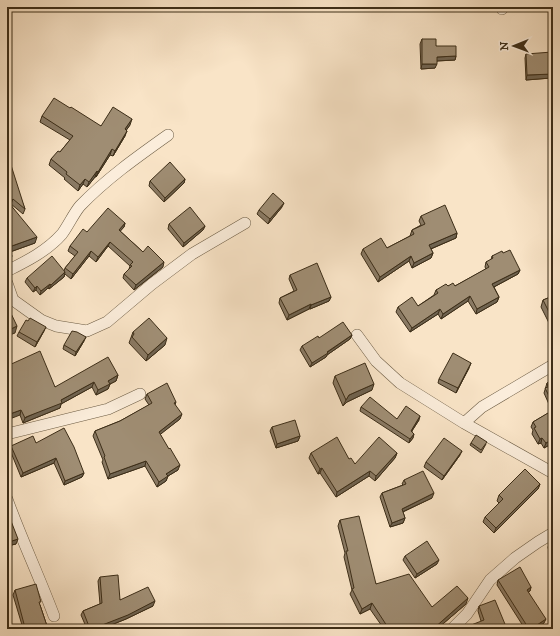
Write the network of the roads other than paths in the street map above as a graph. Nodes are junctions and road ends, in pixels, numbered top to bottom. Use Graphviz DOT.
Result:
graph roads {
  1 [pos="168,135"];
  2 [pos="245,223"];
  3 [pos="7,271"];
  4 [pos="7,283"];
  5 [pos="358,335"];
  6 [pos="553,366"];
  7 [pos="140,394"];
  8 [pos="464,423"];
  9 [pos="7,434"];
  10 [pos="553,473"];
  11 [pos="7,498"];
  12 [pos="553,533"];
  13 [pos="54,616"];
  14 [pos="452,629"];
  1 -- 3 [label="street"];
  2 -- 4 [label="street"];
  5 -- 8 [label="street"];
  6 -- 8 [label="street"];
  7 -- 9 [label="street"];
  8 -- 10 [label="street"];
  11 -- 13 [label="street"];
  12 -- 14 [label="street"];
}
